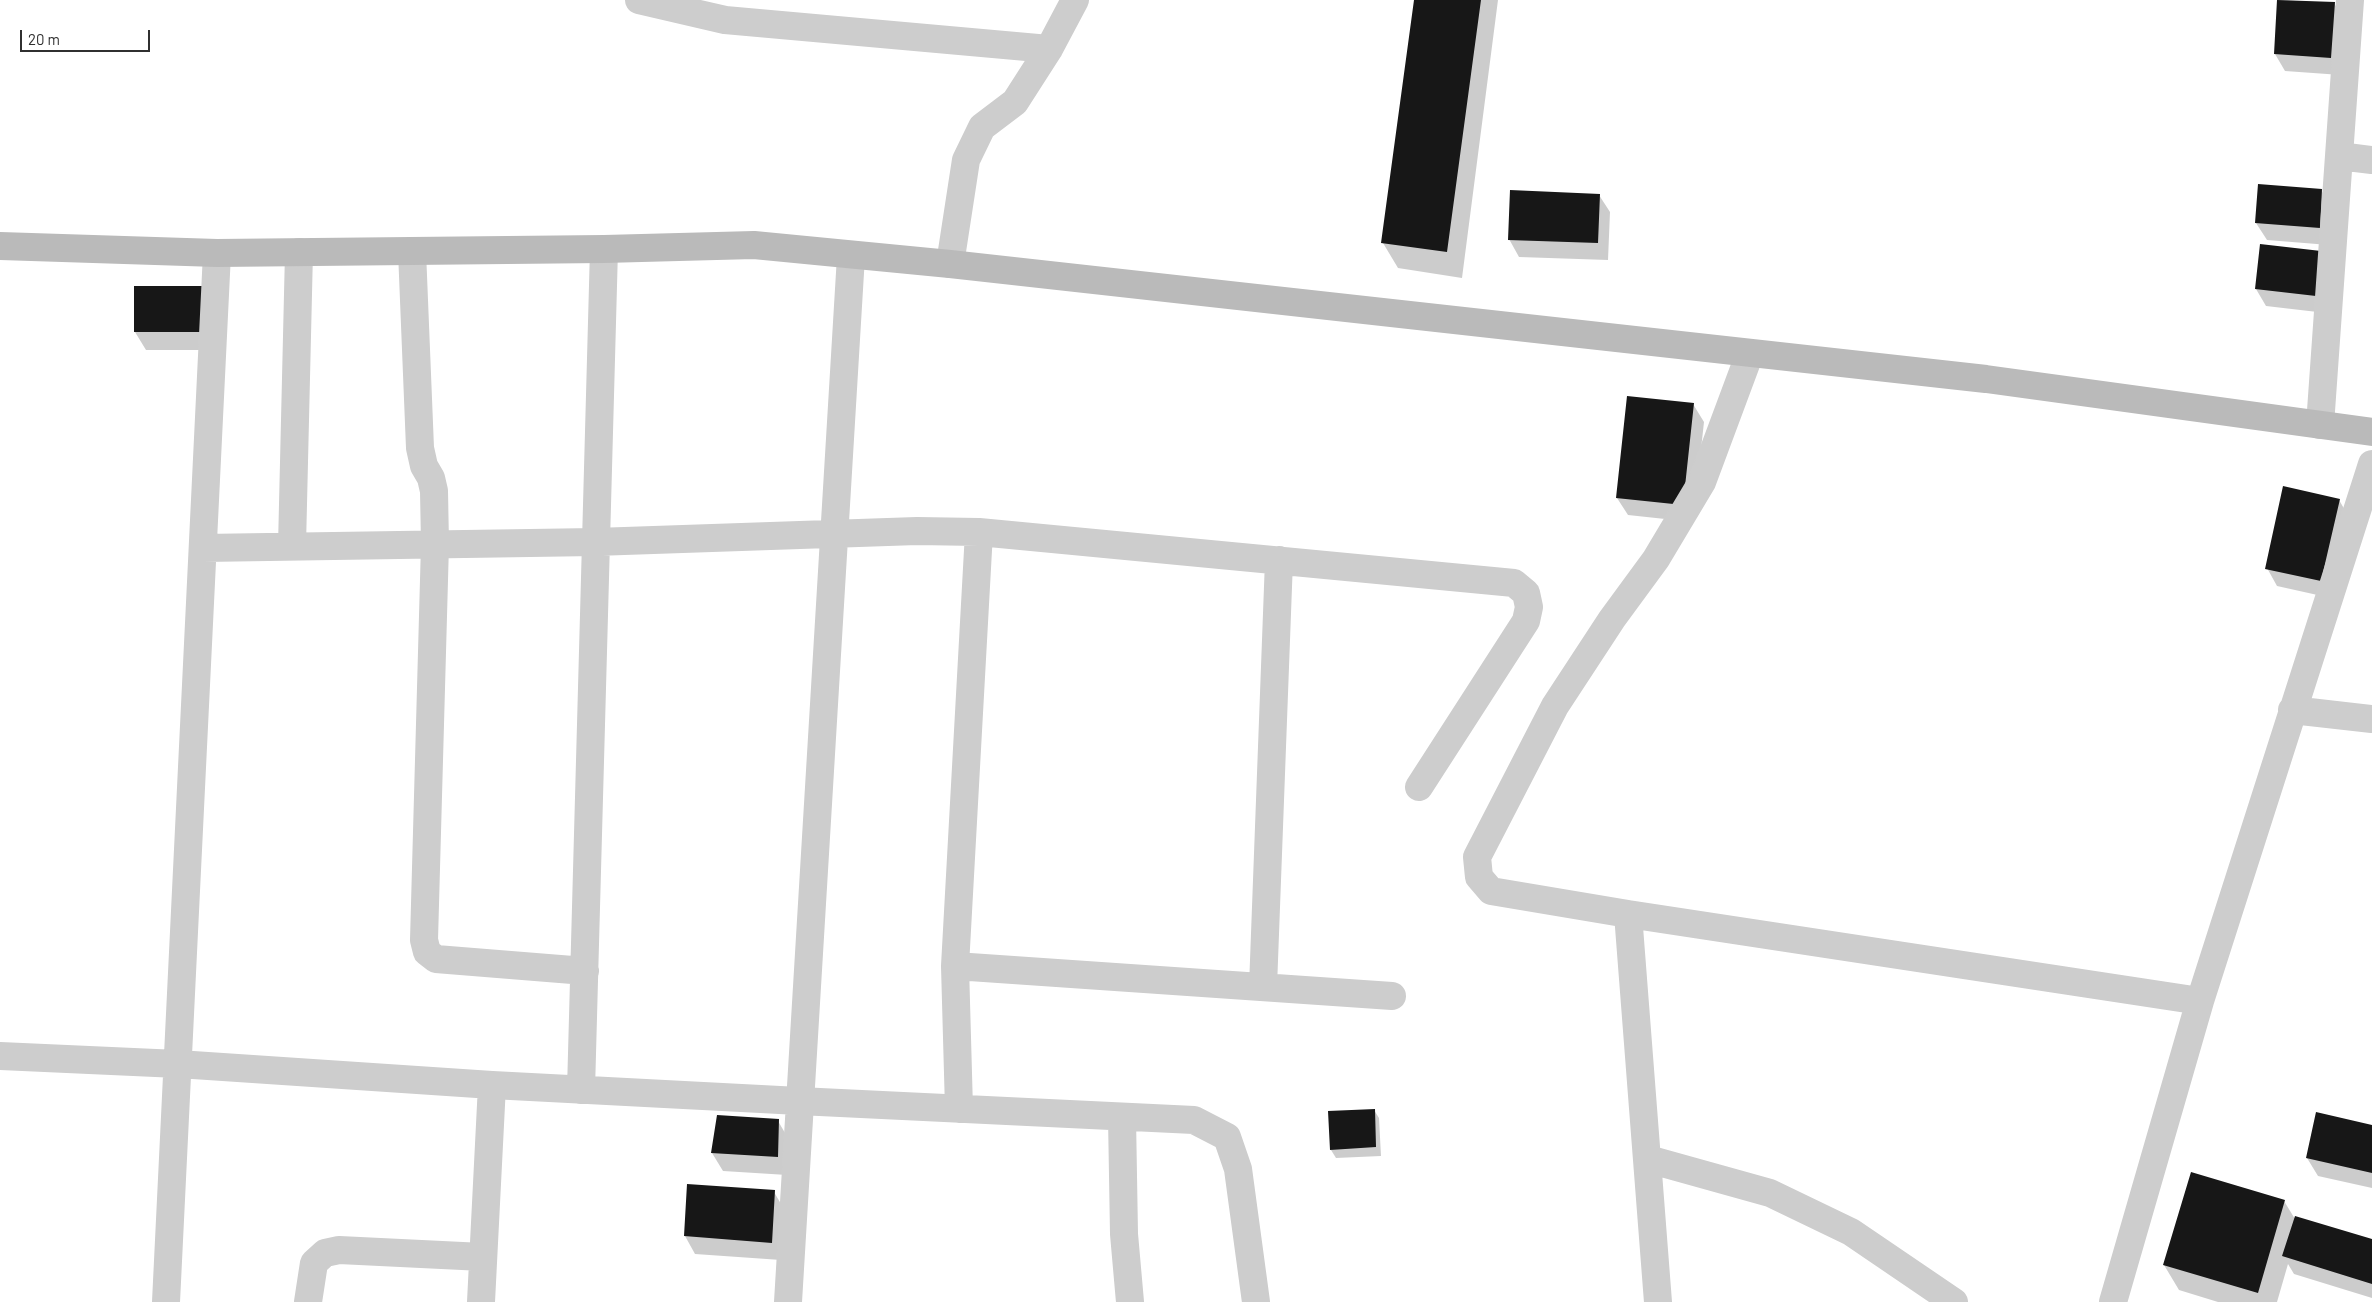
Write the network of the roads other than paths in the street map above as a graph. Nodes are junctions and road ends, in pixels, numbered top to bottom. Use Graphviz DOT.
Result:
graph roads {
  1 [pos="639,0"];
  2 [pos="1075,0"];
  3 [pos="2350,0"];
  4 [pos="1049,50"];
  5 [pos="2339,156"];
  6 [pos="2372,160"];
  7 [pos="0,246"];
  8 [pos="604,249"];
  9 [pos="412,251"];
  10 [pos="299,252"];
  11 [pos="217,253"];
  12 [pos="851,256"];
  13 [pos="950,264"];
  14 [pos="1750,353"];
  15 [pos="2320,425"];
  16 [pos="2372,432"];
  17 [pos="2372,464"];
  18 [pos="979,532"];
  19 [pos="834,535"];
  20 [pos="595,542"];
  21 [pos="435,544"];
  22 [pos="292,546"];
  23 [pos="203,548"];
  24 [pos="1279,560"];
  25 [pos="2292,710"];
  26 [pos="2372,720"];
  27 [pos="1419,788"];
  28 [pos="1628,914"];
  29 [pos="955,966"];
  30 [pos="584,971"];
  31 [pos="1263,987"];
  32 [pos="1392,996"];
  33 [pos="2200,1001"];
  34 [pos="0,1056"];
  35 [pos="178,1064"];
  36 [pos="492,1085"];
  37 [pos="581,1090"];
  38 [pos="799,1101"];
  39 [pos="959,1109"];
  40 [pos="1122,1117"];
  41 [pos="1648,1158"];
  42 [pos="483,1257"];
  43 [pos="166,1302"];
  44 [pos="308,1302"];
  45 [pos="481,1302"];
  46 [pos="788,1302"];
  47 [pos="1130,1302"];
  48 [pos="1256,1302"];
  49 [pos="1658,1302"];
  50 [pos="1954,1302"];
  51 [pos="2113,1302"];
  1 -- 4 [label="street"];
  2 -- 4 [label="street"];
  3 -- 5 [label="street"];
  4 -- 13 [label="street"];
  5 -- 6 [label="street"];
  5 -- 15 [label="street"];
  7 -- 11 [label="street"];
  8 -- 9 [label="street"];
  8 -- 12 [label="street"];
  8 -- 20 [label="street"];
  9 -- 10 [label="street"];
  9 -- 21 [label="street"];
  10 -- 11 [label="street"];
  10 -- 22 [label="street"];
  11 -- 23 [label="street"];
  12 -- 13 [label="street"];
  12 -- 19 [label="street"];
  13 -- 14 [label="street"];
  14 -- 15 [label="street"];
  14 -- 28 [label="street"];
  15 -- 16 [label="street"];
  17 -- 25 [label="street"];
  18 -- 19 [label="street"];
  18 -- 24 [label="street"];
  18 -- 29 [label="street"];
  19 -- 20 [label="street"];
  19 -- 38 [label="street"];
  20 -- 21 [label="street"];
  20 -- 30 [label="street"];
  21 -- 22 [label="street"];
  21 -- 30 [label="street"];
  22 -- 23 [label="street"];
  23 -- 35 [label="street"];
  24 -- 27 [label="street"];
  24 -- 31 [label="street"];
  25 -- 26 [label="street"];
  25 -- 33 [label="street"];
  28 -- 33 [label="street"];
  28 -- 41 [label="street"];
  29 -- 31 [label="street"];
  29 -- 39 [label="street"];
  30 -- 37 [label="street"];
  31 -- 32 [label="street"];
  33 -- 51 [label="street"];
  34 -- 35 [label="street"];
  35 -- 36 [label="street"];
  35 -- 43 [label="street"];
  36 -- 37 [label="street"];
  36 -- 42 [label="street"];
  37 -- 38 [label="street"];
  38 -- 39 [label="street"];
  38 -- 46 [label="street"];
  39 -- 40 [label="street"];
  40 -- 47 [label="street"];
  40 -- 48 [label="street"];
  41 -- 49 [label="street"];
  41 -- 50 [label="street"];
  42 -- 44 [label="street"];
  42 -- 45 [label="street"];
}
